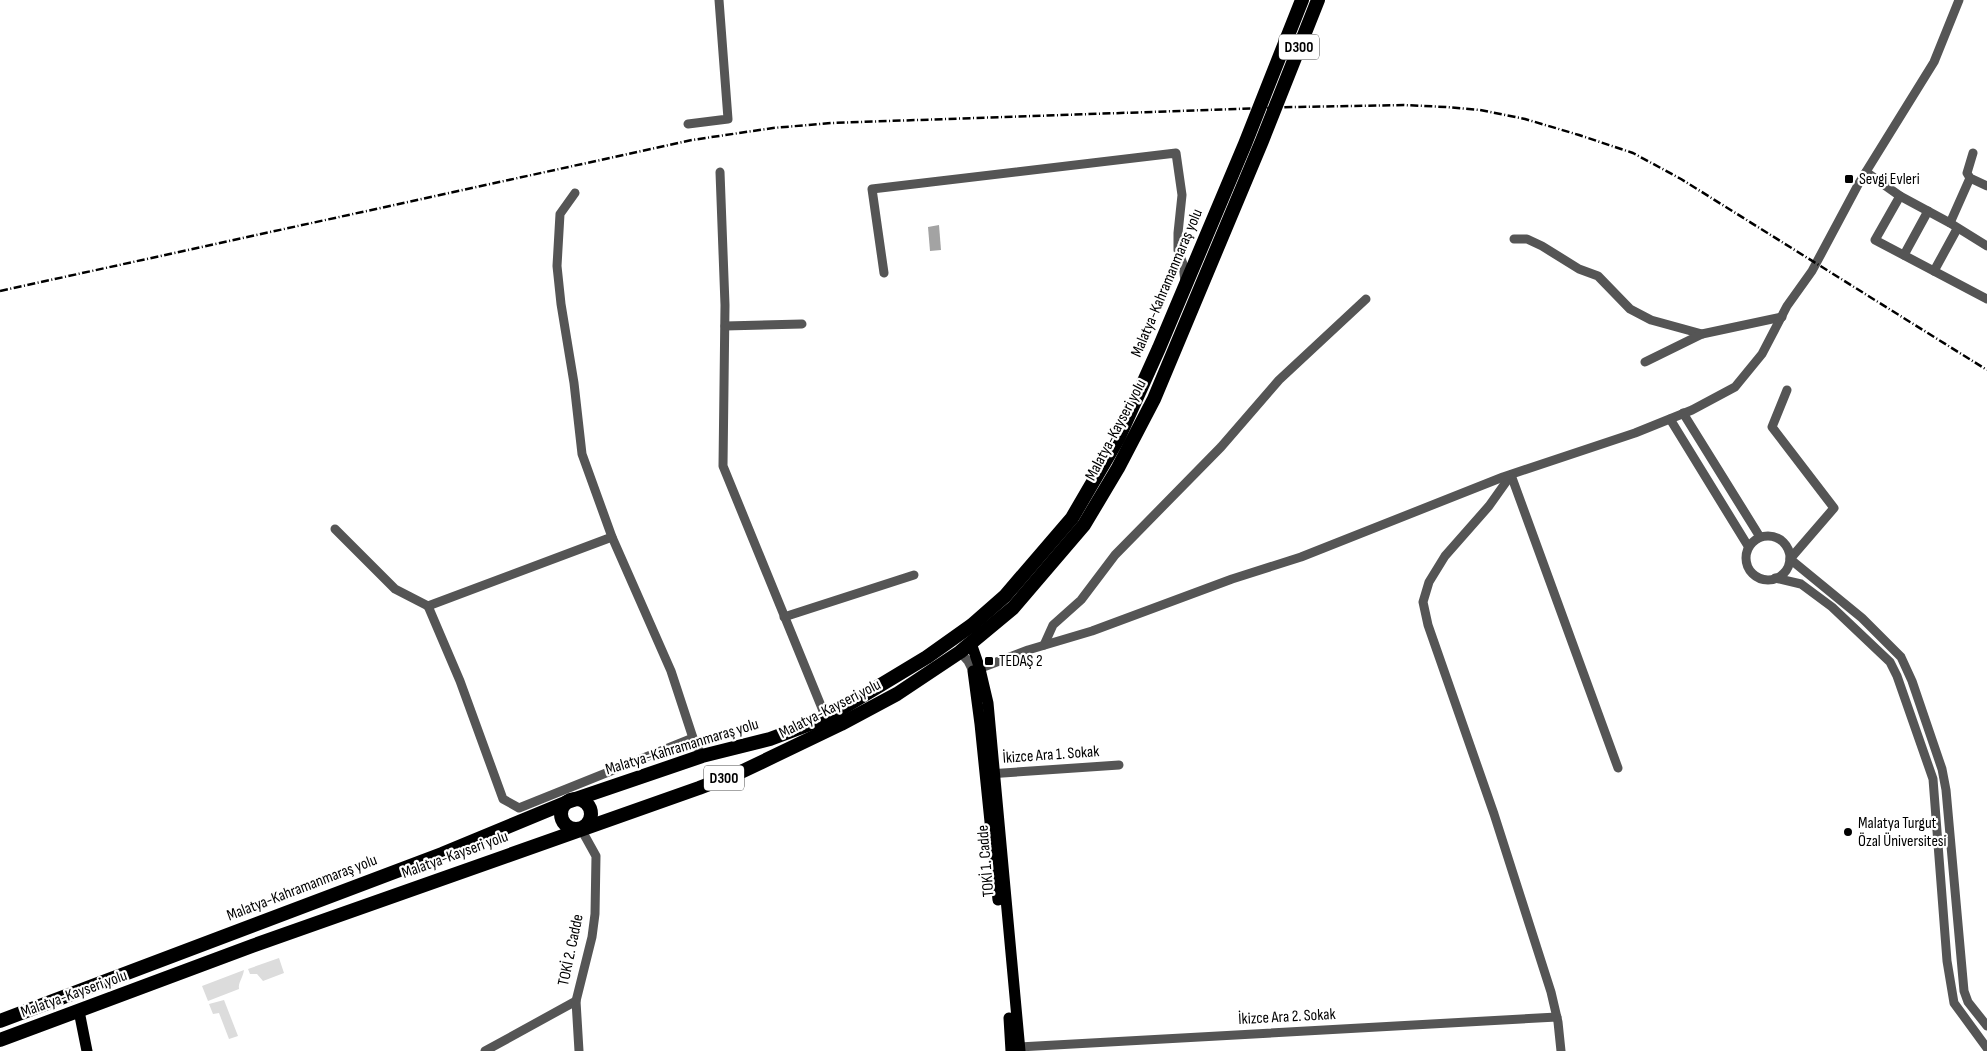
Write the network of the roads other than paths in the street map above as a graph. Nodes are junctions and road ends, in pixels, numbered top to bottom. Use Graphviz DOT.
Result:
graph roads {
  1 [pos="720,0"];
  2 [pos="1302,0"];
  3 [pos="1318,0"];
  4 [pos="1959,0"];
  5 [pos="1274,92"];
  6 [pos="688,124"];
  7 [pos="1973,153"];
  8 [pos="720,172"];
  9 [pos="1866,172"];
  10 [pos="1970,178"];
  11 [pos="1987,186"];
  12 [pos="575,193"];
  13 [pos="1900,196"];
  14 [pos="1928,211"];
  15 [pos="1954,226"];
  16 [pos="1514,239"];
  17 [pos="1987,246"];
  18 [pos="1904,255"];
  19 [pos="1934,271"];
  20 [pos="884,273"];
  21 [pos="1185,284"];
  22 [pos="1366,299"];
  23 [pos="1987,299"];
  24 [pos="1782,317"];
  25 [pos="802,324"];
  26 [pos="725,326"];
  27 [pos="1702,334"];
  28 [pos="1645,362"];
  29 [pos="1787,390"];
  30 [pos="1683,413"];
  31 [pos="1670,419"];
  32 [pos="1511,475"];
  33 [pos="335,529"];
  34 [pos="612,537"];
  35 [pos="1760,537"];
  36 [pos="1748,546"];
  37 [pos="1790,558"];
  38 [pos="914,575"];
  39 [pos="1775,578"];
  40 [pos="428,606"];
  41 [pos="784,617"];
  42 [pos="1044,646"];
  43 [pos="966,648"];
  44 [pos="977,670"];
  45 [pos="826,718"];
  46 [pos="693,738"];
  47 [pos="702,756"];
  48 [pos="1119,765"];
  49 [pos="1618,768"];
  50 [pos="990,774"];
  51 [pos="570,801"];
  52 [pos="581,829"];
  53 [pos="576,1001"];
  54 [pos="79,1011"];
  55 [pos="1557,1016"];
  56 [pos="0,1020"];
  57 [pos="1987,1026"];
  58 [pos="0,1040"];
  59 [pos="1987,1048"];
  60 [pos="1017,1050"];
  61 [pos="87,1051"];
  62 [pos="485,1051"];
  63 [pos="579,1051"];
  64 [pos="1561,1051"];
  1 -- 6 [label="street"];
  2 -- 5 [label="highway, Malatya-Kahramanmaraş yolu / D300"];
  3 -- 5 [label="highway, Malatya-Kayseri yolu / D300"];
  4 -- 9 [label="street"];
  5 -- 21 [label="highway, Malatya-Kahramanmaraş yolu / D300"];
  5 -- 43 [label="highway, Malatya-Kayseri yolu / D300"];
  7 -- 10 [label="street"];
  8 -- 26 [label="street"];
  9 -- 13 [label="street"];
  9 -- 24 [label="street"];
  10 -- 11 [label="street"];
  10 -- 15 [label="street"];
  12 -- 34 [label="street"];
  13 -- 14 [label="street"];
  13 -- 18 [label="street"];
  14 -- 15 [label="street"];
  14 -- 18 [label="street"];
  15 -- 17 [label="street"];
  15 -- 19 [label="street"];
  16 -- 27 [label="street"];
  18 -- 19 [label="street"];
  19 -- 23 [label="street"];
  20 -- 21 [label="street"];
  21 -- 45 [label="highway, Malatya-Kahramanmaraş yolu / D300"];
  22 -- 42 [label="street"];
  24 -- 27 [label="street"];
  24 -- 30 [label="street"];
  25 -- 26 [label="street"];
  26 -- 41 [label="street"];
  27 -- 28 [label="street"];
  29 -- 37 [label="street"];
  30 -- 31 [label="street"];
  30 -- 35 [label="street"];
  31 -- 32 [label="street"];
  31 -- 36 [label="street"];
  32 -- 42 [label="street"];
  32 -- 49 [label="street"];
  32 -- 55 [label="street"];
  33 -- 40 [label="street"];
  34 -- 40 [label="street"];
  34 -- 46 [label="street"];
  35 -- 36 [label="street"];
  35 -- 37 [label="street"];
  36 -- 39 [label="street"];
  37 -- 39 [label="street"];
  37 -- 57 [label="street"];
  38 -- 41 [label="street"];
  39 -- 59 [label="street"];
  40 -- 46 [label="street"];
  41 -- 45 [label="street"];
  42 -- 44 [label="street"];
  43 -- 44 [label="main road, TOKİ 1. Cadde"];
  43 -- 52 [label="highway, Malatya-Kayseri yolu / D300"];
  44 -- 50 [label="main road, TOKİ 1. Cadde"];
  45 -- 47 [label="highway, Malatya-Kahramanmaraş yolu / D300"];
  46 -- 47 [label="street"];
  47 -- 51 [label="highway, Malatya-Kahramanmaraş yolu / D300"];
  48 -- 50 [label="street, İkizce Ara 1. Sokak"];
  50 -- 60 [label="main road, TOKİ 1. Cadde"];
  51 -- 52 [label="highway"];
  51 -- 52 [label="highway"];
  51 -- 56 [label="highway, Malatya-Kahramanmaraş yolu / D300"];
  52 -- 53 [label="street, TOKİ 2. Cadde"];
  52 -- 54 [label="highway, Malatya-Kayseri yolu / D300"];
  53 -- 62 [label="street"];
  53 -- 63 [label="street, TOKİ 2. Cadde"];
  54 -- 58 [label="highway, Malatya-Kayseri yolu / D300"];
  54 -- 61 [label="main road"];
  55 -- 60 [label="street, İkizce Ara 2. Sokak"];
  55 -- 64 [label="street"];
}
